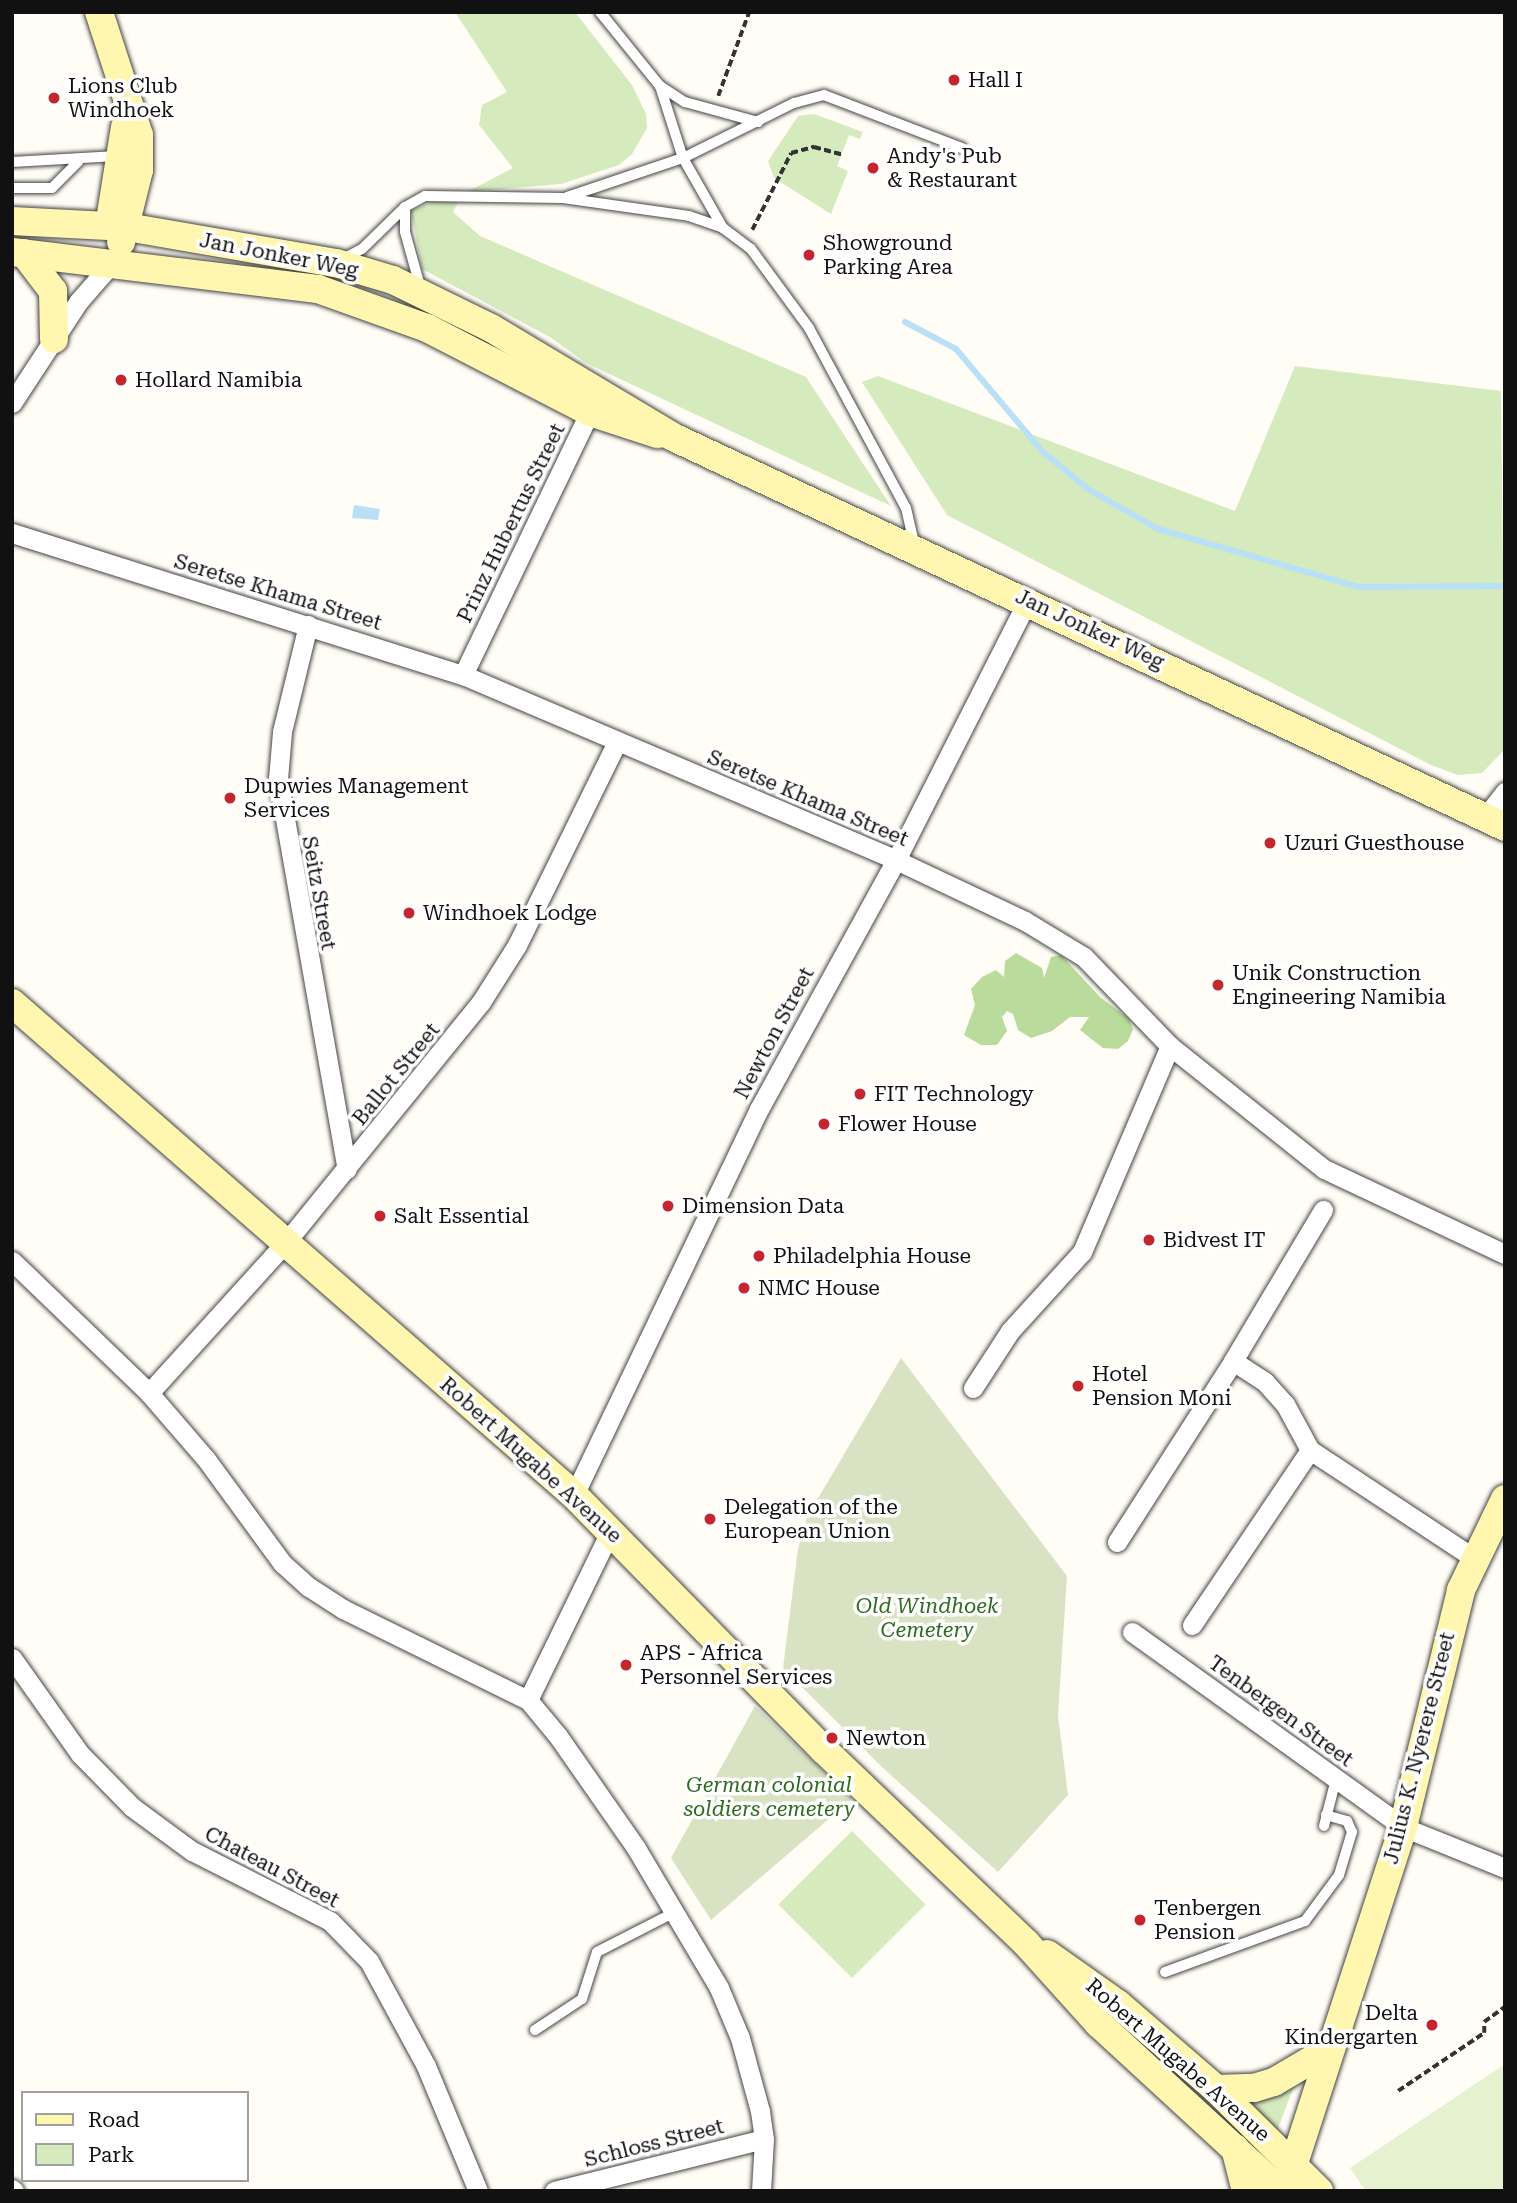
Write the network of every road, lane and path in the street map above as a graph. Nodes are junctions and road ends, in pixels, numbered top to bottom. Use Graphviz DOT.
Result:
graph roads {
  1 [pos="99,12"];
  2 [pos="600,12"];
  3 [pos="749,12"];
  4 [pos="724,78"];
  5 [pos="660,86"];
  6 [pos="130,103"];
  7 [pos="758,122"];
  8 [pos="961,148"];
  9 [pos="843,155"];
  10 [pos="121,156"];
  11 [pos="683,158"];
  12 [pos="12,162"];
  13 [pos="78,162"];
  14 [pos="12,188"];
  15 [pos="563,198"];
  16 [pos="405,206"];
  17 [pos="12,220"];
  18 [pos="118,226"];
  19 [pos="723,228"];
  20 [pos="746,245"];
  21 [pos="18,253"];
  22 [pos="102,261"];
  23 [pos="336,262"];
  24 [pos="423,293"];
  25 [pos="54,340"];
  26 [pos="595,401"];
  27 [pos="12,403"];
  28 [pos="12,533"];
  29 [pos="916,547"];
  30 [pos="1028,600"];
  31 [pos="308,625"];
  32 [pos="463,674"];
  33 [pos="617,742"];
  34 [pos="1505,792"];
  35 [pos="1495,821"];
  36 [pos="896,860"];
  37 [pos="12,1003"];
  38 [pos="1170,1046"];
  39 [pos="347,1169"];
  40 [pos="1323,1210"];
  41 [pos="286,1242"];
  42 [pos="1505,1254"];
  43 [pos="12,1261"];
  44 [pos="1233,1361"];
  45 [pos="974,1388"];
  46 [pos="149,1393"];
  47 [pos="1310,1450"];
  48 [pos="574,1495"];
  49 [pos="1505,1499"];
  50 [pos="611,1530"];
  51 [pos="1116,1542"];
  52 [pos="1474,1558"];
  53 [pos="1192,1625"];
  54 [pos="1132,1632"];
  55 [pos="12,1658"];
  56 [pos="528,1700"];
  57 [pos="1336,1778"];
  58 [pos="1326,1815"];
  59 [pos="1324,1826"];
  60 [pos="1403,1827"];
  61 [pos="1505,1868"];
  62 [pos="675,1912"];
  63 [pos="1026,1943"];
  64 [pos="1165,1972"];
  65 [pos="1505,2007"];
  66 [pos="535,2030"];
  67 [pos="1330,2049"];
  68 [pos="1216,2089"];
  69 [pos="1398,2091"];
  70 [pos="764,2138"];
  71 [pos="1235,2148"];
  72 [pos="1293,2162"];
  73 [pos="478,2191"];
  74 [pos="554,2191"];
  75 [pos="761,2191"];
  76 [pos="1246,2191"];
  77 [pos="1283,2191"];
  78 [pos="1319,2191"];
  1 -- 6 [label="main road"];
  2 -- 5 [label="lane"];
  3 -- 4 [label="path"];
  5 -- 7 [label="lane"];
  5 -- 11 [label="lane"];
  6 -- 10 [label="main road"];
  6 -- 18 [label="main road"];
  7 -- 8 [label="lane"];
  7 -- 11 [label="lane"];
  9 -- 20 [label="path"];
  10 -- 13 [label="lane"];
  10 -- 18 [label="main road"];
  11 -- 15 [label="lane"];
  11 -- 19 [label="lane"];
  12 -- 13 [label="lane"];
  13 -- 14 [label="lane"];
  15 -- 16 [label="lane"];
  15 -- 19 [label="lane"];
  16 -- 23 [label="lane"];
  16 -- 24 [label="lane"];
  17 -- 18 [label="main road, Jan Jonker Weg"];
  18 -- 22 [label="main road"];
  18 -- 23 [label="main road, Jan Jonker Weg"];
  19 -- 20 [label="lane"];
  20 -- 29 [label="lane"];
  21 -- 22 [label="main road, Jan Jonker Weg"];
  21 -- 25 [label="main road"];
  22 -- 25 [label="street"];
  22 -- 26 [label="main road, Jan Jonker Weg"];
  23 -- 24 [label="main road, Jan Jonker Weg"];
  24 -- 26 [label="main road, Jan Jonker Weg"];
  25 -- 27 [label="street"];
  26 -- 29 [label="main road, Jan Jonker Weg"];
  26 -- 32 [label="street, Prinz Hubertus Street"];
  28 -- 31 [label="street, Seretse Khama Street"];
  29 -- 30 [label="main road, Jan Jonker Weg"];
  30 -- 35 [label="main road, Jan Jonker Weg"];
  30 -- 36 [label="street, Newton Street"];
  31 -- 32 [label="street, Seretse Khama Street"];
  31 -- 39 [label="street, Seitz Street"];
  32 -- 33 [label="street, Seretse Khama Street"];
  33 -- 36 [label="street, Seretse Khama Street"];
  33 -- 39 [label="street, Ballot Street"];
  34 -- 35 [label="street"];
  36 -- 38 [label="street, Seretse Khama Street"];
  36 -- 48 [label="street, Newton Street"];
  37 -- 41 [label="main road, Robert Mugabe Avenue"];
  38 -- 42 [label="street, Seretse Khama Street"];
  38 -- 45 [label="street"];
  39 -- 41 [label="street, Ballot Street"];
  40 -- 44 [label="street"];
  41 -- 46 [label="street, Ballot Street"];
  41 -- 48 [label="main road, Robert Mugabe Avenue"];
  43 -- 46 [label="street"];
  44 -- 47 [label="street"];
  44 -- 51 [label="street"];
  46 -- 56 [label="street"];
  47 -- 52 [label="street"];
  47 -- 53 [label="street"];
  48 -- 50 [label="main road, Robert Mugabe Avenue"];
  49 -- 52 [label="main road, Julius K. Nyerere Street"];
  50 -- 56 [label="street"];
  50 -- 63 [label="main road, Robert Mugabe Avenue"];
  52 -- 60 [label="main road, Julius K. Nyerere Street"];
  54 -- 57 [label="street, Tenbergen Street"];
  55 -- 73 [label="street, Chateau Street"];
  56 -- 62 [label="street"];
  57 -- 58 [label="lane"];
  57 -- 60 [label="street, Tenbergen Street"];
  58 -- 59 [label="lane"];
  58 -- 64 [label="lane"];
  60 -- 61 [label="street, Tenbergen Street"];
  60 -- 67 [label="main road, Julius K. Nyerere Street"];
  62 -- 66 [label="lane"];
  62 -- 70 [label="street"];
  63 -- 68 [label="main road, Robert Mugabe Avenue"];
  63 -- 71 [label="main road, Robert Mugabe Avenue"];
  65 -- 69 [label="path"];
  67 -- 68 [label="main road"];
  67 -- 72 [label="main road, Julius K. Nyerere Street"];
  68 -- 72 [label="main road, Robert Mugabe Avenue"];
  70 -- 74 [label="street, Schloss Street"];
  70 -- 75 [label="street"];
  71 -- 76 [label="main road"];
  71 -- 77 [label="main road, Robert Mugabe Avenue"];
  72 -- 77 [label="main road, Julius K. Nyerere Street"];
  72 -- 78 [label="main road, Robert Mugabe Avenue"];
}
